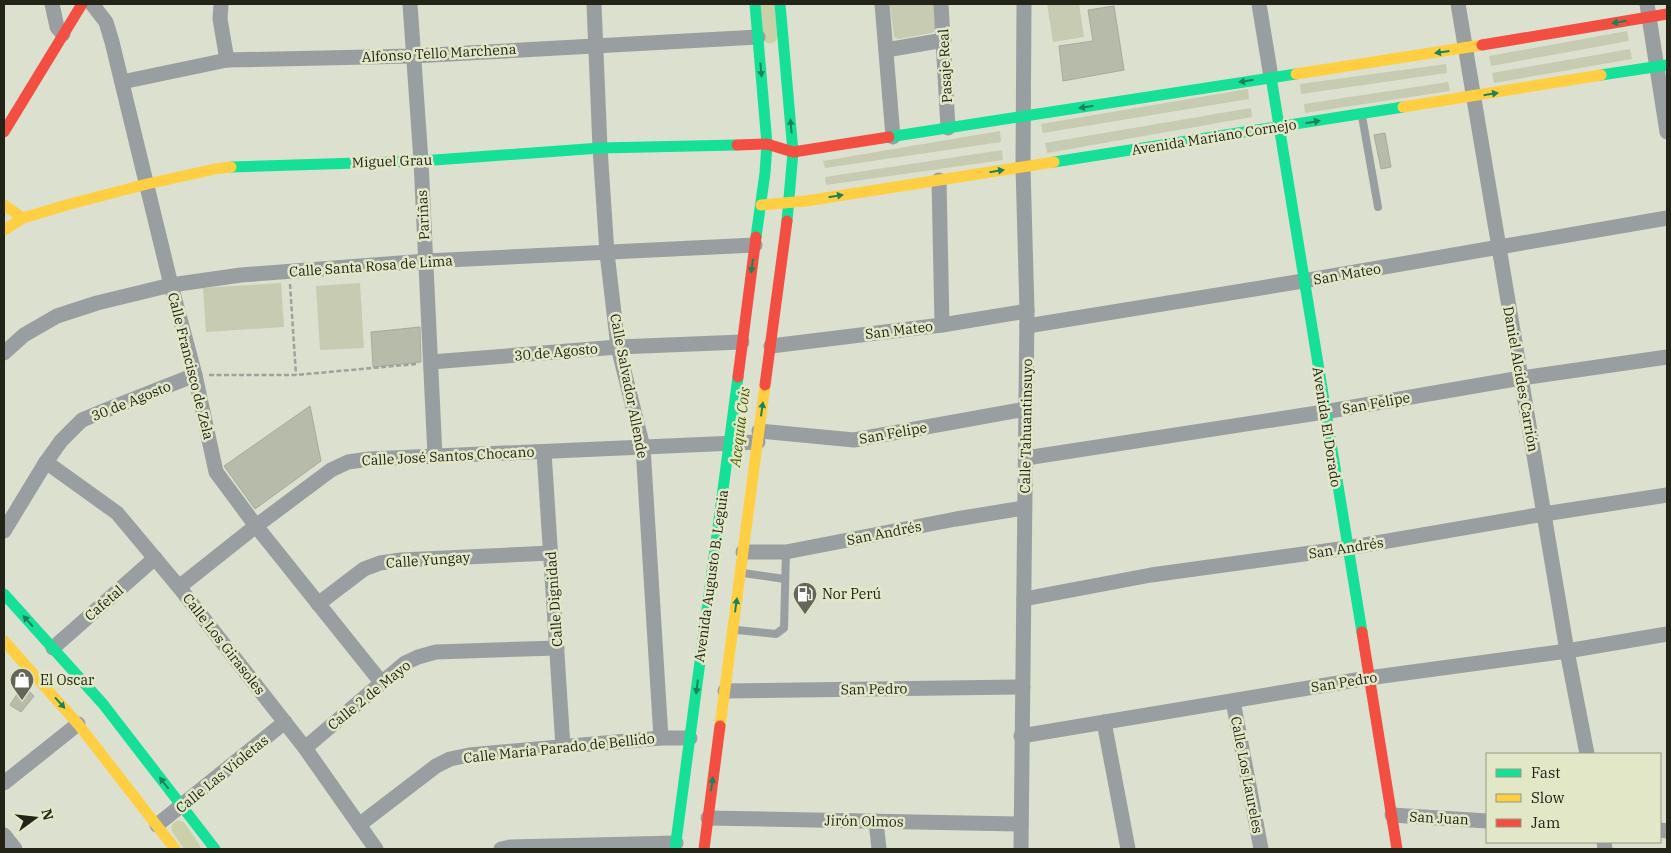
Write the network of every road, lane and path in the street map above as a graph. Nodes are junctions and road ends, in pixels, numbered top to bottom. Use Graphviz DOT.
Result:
graph roads {
  1 [pos="52,4"];
  2 [pos="82,4"];
  3 [pos="92,4"];
  4 [pos="221,4"];
  5 [pos="410,4"];
  6 [pos="594,4"];
  7 [pos="755,4"];
  8 [pos="780,4"];
  9 [pos="882,4"];
  10 [pos="941,4"];
  11 [pos="1024,4"];
  12 [pos="1259,4"];
  13 [pos="1458,4"];
  14 [pos="1648,10"];
  15 [pos="1667,14"];
  16 [pos="62,34"];
  17 [pos="758,37"];
  18 [pos="944,40"];
  19 [pos="596,45"];
  20 [pos="1465,48"];
  21 [pos="886,50"];
  22 [pos="413,56"];
  23 [pos="227,60"];
  24 [pos="1662,66"];
  25 [pos="1271,77"];
  26 [pos="122,82"];
  27 [pos="1473,97"];
  28 [pos="1361,113"];
  29 [pos="1024,116"];
  30 [pos="948,128"];
  31 [pos="1278,128"];
  32 [pos="4,132"];
  33 [pos="1667,132"];
  34 [pos="893,137"];
  35 [pos="767,144"];
  36 [pos="600,148"];
  37 [pos="792,151"];
  38 [pos="421,161"];
  39 [pos="1023,167"];
  40 [pos="939,180"];
  41 [pos="147,184"];
  42 [pos="789,203"];
  43 [pos="4,205"];
  44 [pos="762,205"];
  45 [pos="1378,207"];
  46 [pos="24,218"];
  47 [pos="1667,218"];
  48 [pos="4,230"];
  49 [pos="755,245"];
  50 [pos="1499,248"];
  51 [pos="607,253"];
  52 [pos="426,261"];
  53 [pos="289,272"];
  54 [pos="1303,281"];
  55 [pos="171,285"];
  56 [pos="1028,310"];
  57 [pos="942,325"];
  58 [pos="1027,326"];
  59 [pos="742,342"];
  60 [pos="771,346"];
  61 [pos="618,347"];
  62 [pos="4,353"];
  63 [pos="1667,357"];
  64 [pos="431,362"];
  65 [pos="196,375"];
  66 [pos="296,375"];
  67 [pos="1521,378"];
  68 [pos="1026,409"];
  69 [pos="1324,412"];
  70 [pos="758,438"];
  71 [pos="729,443"];
  72 [pos="644,448"];
  73 [pos="544,452"];
  74 [pos="435,456"];
  75 [pos="1026,458"];
  76 [pos="46,462"];
  77 [pos="1667,495"];
  78 [pos="1024,508"];
  79 [pos="1544,514"];
  80 [pos="256,526"];
  81 [pos="4,531"];
  82 [pos="1347,548"];
  83 [pos="743,552"];
  84 [pos="786,552"];
  85 [pos="550,553"];
  86 [pos="155,558"];
  87 [pos="740,573"];
  88 [pos="785,579"];
  89 [pos="179,587"];
  90 [pos="4,594"];
  91 [pos="1024,599"];
  92 [pos="318,604"];
  93 [pos="733,630"];
  94 [pos="1667,634"];
  95 [pos="4,641"];
  96 [pos="53,648"];
  97 [pos="557,648"];
  98 [pos="1567,651"];
  99 [pos="1368,678"];
  100 [pos="381,682"];
  101 [pos="1023,687"];
  102 [pos="725,691"];
  103 [pos="1233,701"];
  104 [pos="285,722"];
  105 [pos="1104,722"];
  106 [pos="78,724"];
  107 [pos="1021,736"];
  108 [pos="660,738"];
  109 [pos="690,738"];
  110 [pos="563,747"];
  111 [pos="305,748"];
  112 [pos="1587,753"];
  113 [pos="4,783"];
  114 [pos="182,806"];
  115 [pos="1392,815"];
  116 [pos="708,818"];
  117 [pos="876,821"];
  118 [pos="1486,821"];
  119 [pos="1021,824"];
  120 [pos="158,825"];
  121 [pos="359,825"];
  122 [pos="4,835"];
  123 [pos="676,846"];
  124 [pos="15,849"];
  125 [pos="175,849"];
  126 [pos="215,849"];
  127 [pos="376,849"];
  128 [pos="502,849"];
  129 [pos="704,849"];
  130 [pos="880,849"];
  131 [pos="1021,849"];
  132 [pos="1128,849"];
  133 [pos="1260,849"];
  134 [pos="1397,849"];
  1 -- 16 [label="street"];
  2 -- 16 [label="street"];
  3 -- 26 [label="street, Calle Francisco de Zela"];
  4 -- 23 [label="street"];
  5 -- 22 [label="street, Pariñas"];
  6 -- 19 [label="street, Calle Salvador Allende"];
  7 -- 17 [label="street, Avenida Augusto B. Leguia"];
  37 -- 8 [label="street, Avenida Augusto B. Leguia, one-way"];
  9 -- 21 [label="street"];
  10 -- 18 [label="street, Pasaje Real"];
  11 -- 29 [label="street, Calle Tahuantinsuyo"];
  12 -- 25 [label="street, Avenida El Dorado"];
  13 -- 20 [label="street, Daniel Alcides Carrión"];
  14 -- 15 [label="street"];
  14 -- 20 [label="street, one-way"];
  14 -- 24 [label="street"];
  16 -- 32 [label="street"];
  17 -- 19 [label="street, Alfonso Tello Marchena"];
  17 -- 35 [label="street, Avenida Augusto B. Leguia, one-way"];
  18 -- 21 [label="street"];
  18 -- 30 [label="street, Pasaje Real"];
  19 -- 22 [label="street, Alfonso Tello Marchena"];
  19 -- 36 [label="street, Calle Salvador Allende"];
  20 -- 25 [label="street, one-way"];
  20 -- 27 [label="street, Daniel Alcides Carrión"];
  21 -- 34 [label="street"];
  22 -- 23 [label="street, Alfonso Tello Marchena"];
  22 -- 38 [label="street, Pariñas"];
  23 -- 26 [label="street, Alfonso Tello Marchena"];
  27 -- 24 [label="street, Avenida Mariano Cornejo, one-way"];
  24 -- 33 [label="street"];
  25 -- 29 [label="street, one-way"];
  25 -- 31 [label="street, Avenida El Dorado"];
  26 -- 41 [label="street, Calle Francisco de Zela"];
  27 -- 28 [label="street, Avenida Mariano Cornejo"];
  27 -- 50 [label="street, Daniel Alcides Carrión"];
  31 -- 28 [label="street, Avenida Mariano Cornejo, one-way"];
  28 -- 45 [label="lane"];
  29 -- 30 [label="street"];
  29 -- 39 [label="street, Calle Tahuantinsuyo"];
  30 -- 34 [label="street"];
  31 -- 39 [label="street, Avenida Mariano Cornejo"];
  31 -- 54 [label="street, Avenida El Dorado"];
  34 -- 37 [label="street"];
  35 -- 36 [label="street, Miguel Grau"];
  35 -- 37 [label="street"];
  35 -- 44 [label="street, Avenida Augusto B. Leguia"];
  36 -- 38 [label="street, Miguel Grau"];
  36 -- 51 [label="street, Calle Salvador Allende"];
  37 -- 42 [label="street, Avenida Augusto B. Leguia"];
  38 -- 41 [label="street, Miguel Grau"];
  38 -- 52 [label="street, Pariñas"];
  40 -- 39 [label="street, Avenida Mariano Cornejo, one-way"];
  39 -- 56 [label="street, Calle Tahuantinsuyo"];
  42 -- 40 [label="street, Avenida Mariano Cornejo, one-way"];
  40 -- 57 [label="street"];
  41 -- 46 [label="street, Miguel Grau"];
  41 -- 55 [label="street, Calle Francisco de Zela"];
  42 -- 44 [label="street, Avenida Mariano Cornejo"];
  42 -- 60 [label="street, Avenida Augusto B. Leguia"];
  43 -- 46 [label="street"];
  44 -- 49 [label="street, Avenida Augusto B. Leguia"];
  46 -- 48 [label="street, Miguel Grau"];
  47 -- 50 [label="street, San Mateo"];
  49 -- 51 [label="street, Calle Santa Rosa de Lima"];
  49 -- 59 [label="street, Avenida Augusto B. Leguia, one-way"];
  50 -- 54 [label="street, San Mateo"];
  50 -- 67 [label="street, Daniel Alcides Carrión"];
  51 -- 52 [label="street, Calle Santa Rosa de Lima"];
  51 -- 61 [label="street, Calle Salvador Allende"];
  52 -- 53 [label="street, Calle Santa Rosa de Lima"];
  52 -- 64 [label="street, Pariñas"];
  53 -- 55 [label="street, Calle Santa Rosa de Lima"];
  53 -- 66 [label="path"];
  54 -- 58 [label="street, San Mateo"];
  54 -- 69 [label="street, Avenida El Dorado"];
  55 -- 62 [label="street, Calle Santa Rosa de Lima"];
  55 -- 65 [label="street, Calle Francisco de Zela"];
  56 -- 57 [label="street, San Mateo"];
  56 -- 58 [label="street, Calle Tahuantinsuyo"];
  57 -- 60 [label="street, San Mateo"];
  58 -- 68 [label="street, Calle Tahuantinsuyo"];
  59 -- 61 [label="street, 30 de Agosto"];
  59 -- 71 [label="street, Avenida Augusto B. Leguia"];
  70 -- 60 [label="street, Avenida Augusto B. Leguia, one-way"];
  61 -- 64 [label="street, 30 de Agosto"];
  61 -- 72 [label="street, Calle Salvador Allende"];
  63 -- 67 [label="street, San Felipe"];
  64 -- 66 [label="path"];
  64 -- 74 [label="street, Pariñas"];
  65 -- 66 [label="path"];
  65 -- 76 [label="street, 30 de Agosto"];
  65 -- 80 [label="street, Calle Francisco de Zela"];
  67 -- 69 [label="street, San Felipe"];
  67 -- 79 [label="street, Daniel Alcides Carrión"];
  68 -- 70 [label="street, San Felipe"];
  68 -- 75 [label="street, Calle Tahuantinsuyo"];
  69 -- 75 [label="street, San Felipe"];
  69 -- 82 [label="street, Avenida El Dorado"];
  70 -- 71 [label="street, Calle José Santos Chocano"];
  70 -- 83 [label="street, Avenida Augusto B. Leguia"];
  71 -- 72 [label="street, Calle José Santos Chocano"];
  71 -- 109 [label="street, Avenida Augusto B. Leguia, one-way"];
  72 -- 73 [label="street, Calle José Santos Chocano"];
  72 -- 108 [label="street, Calle Salvador Allende"];
  73 -- 74 [label="street, Calle José Santos Chocano"];
  73 -- 85 [label="street, Calle Dignidad"];
  74 -- 80 [label="street, Calle José Santos Chocano"];
  75 -- 78 [label="street, Calle Tahuantinsuyo"];
  76 -- 81 [label="street, 30 de Agosto"];
  76 -- 86 [label="street, Calle Los Girasoles"];
  77 -- 79 [label="street, San Andrés"];
  78 -- 84 [label="street, San Andrés"];
  78 -- 91 [label="street, Calle Tahuantinsuyo"];
  79 -- 82 [label="street, San Andrés"];
  79 -- 98 [label="street, Daniel Alcides Carrión"];
  80 -- 89 [label="street, Calle José Santos Chocano"];
  80 -- 92 [label="street, Calle Francisco de Zela"];
  82 -- 91 [label="street, San Andrés"];
  82 -- 99 [label="street, Avenida El Dorado"];
  83 -- 84 [label="street, San Andrés"];
  83 -- 87 [label="street, Avenida Augusto B. Leguia"];
  84 -- 88 [label="lane"];
  85 -- 92 [label="street, Calle Yungay"];
  85 -- 97 [label="street, Calle Dignidad"];
  86 -- 89 [label="street, Calle Los Girasoles"];
  86 -- 96 [label="street, Cafetal"];
  87 -- 88 [label="lane"];
  93 -- 87 [label="street, Avenida Augusto B. Leguia, one-way"];
  88 -- 93 [label="lane"];
  89 -- 104 [label="street, Calle Los Girasoles"];
  96 -- 90 [label="street, one-way"];
  91 -- 101 [label="street, Calle Tahuantinsuyo"];
  92 -- 100 [label="street, Calle Francisco de Zela"];
  93 -- 102 [label="street, Avenida Augusto B. Leguia"];
  94 -- 98 [label="street, San Pedro"];
  95 -- 106 [label="street, one-way"];
  114 -- 96 [label="street, one-way"];
  97 -- 100 [label="street, Calle 2 de Mayo"];
  97 -- 110 [label="street, Calle Dignidad"];
  98 -- 99 [label="street, San Pedro"];
  98 -- 112 [label="street, Daniel Alcides Carrión"];
  99 -- 103 [label="street, San Pedro"];
  99 -- 115 [label="street, Avenida El Dorado"];
  100 -- 111 [label="street, Calle 2 de Mayo"];
  101 -- 102 [label="street, San Pedro"];
  101 -- 107 [label="street, Calle Tahuantinsuyo"];
  116 -- 102 [label="street, Avenida Augusto B. Leguia, one-way"];
  103 -- 105 [label="street, San Pedro"];
  103 -- 133 [label="street, Calle Los Laureles"];
  104 -- 111 [label="street, Calle Los Girasoles"];
  104 -- 114 [label="street, Calle Las Violetas"];
  105 -- 107 [label="street, San Pedro"];
  105 -- 132 [label="street"];
  106 -- 113 [label="street"];
  106 -- 120 [label="street"];
  107 -- 119 [label="street, Calle Tahuantinsuyo"];
  108 -- 109 [label="street, Calle María Parado de Bellido"];
  108 -- 110 [label="street, Calle María Parado de Bellido"];
  109 -- 123 [label="street, Avenida Augusto B. Leguia"];
  110 -- 121 [label="street, Calle María Parado de Bellido"];
  111 -- 121 [label="street, Calle Los Girasoles"];
  114 -- 120 [label="street, Calle Las Violetas"];
  114 -- 126 [label="street"];
  115 -- 118 [label="street, San Juan"];
  115 -- 134 [label="street, Avenida El Dorado"];
  116 -- 117 [label="street, Jirón Olmos"];
  116 -- 129 [label="street, Avenida Augusto B. Leguia"];
  117 -- 119 [label="street, Jirón Olmos"];
  117 -- 130 [label="street"];
  119 -- 131 [label="street, Calle Tahuantinsuyo"];
  120 -- 125 [label="street"];
  121 -- 127 [label="street, Calle Los Girasoles"];
  122 -- 124 [label="street"];
  123 -- 128 [label="street"];
}
